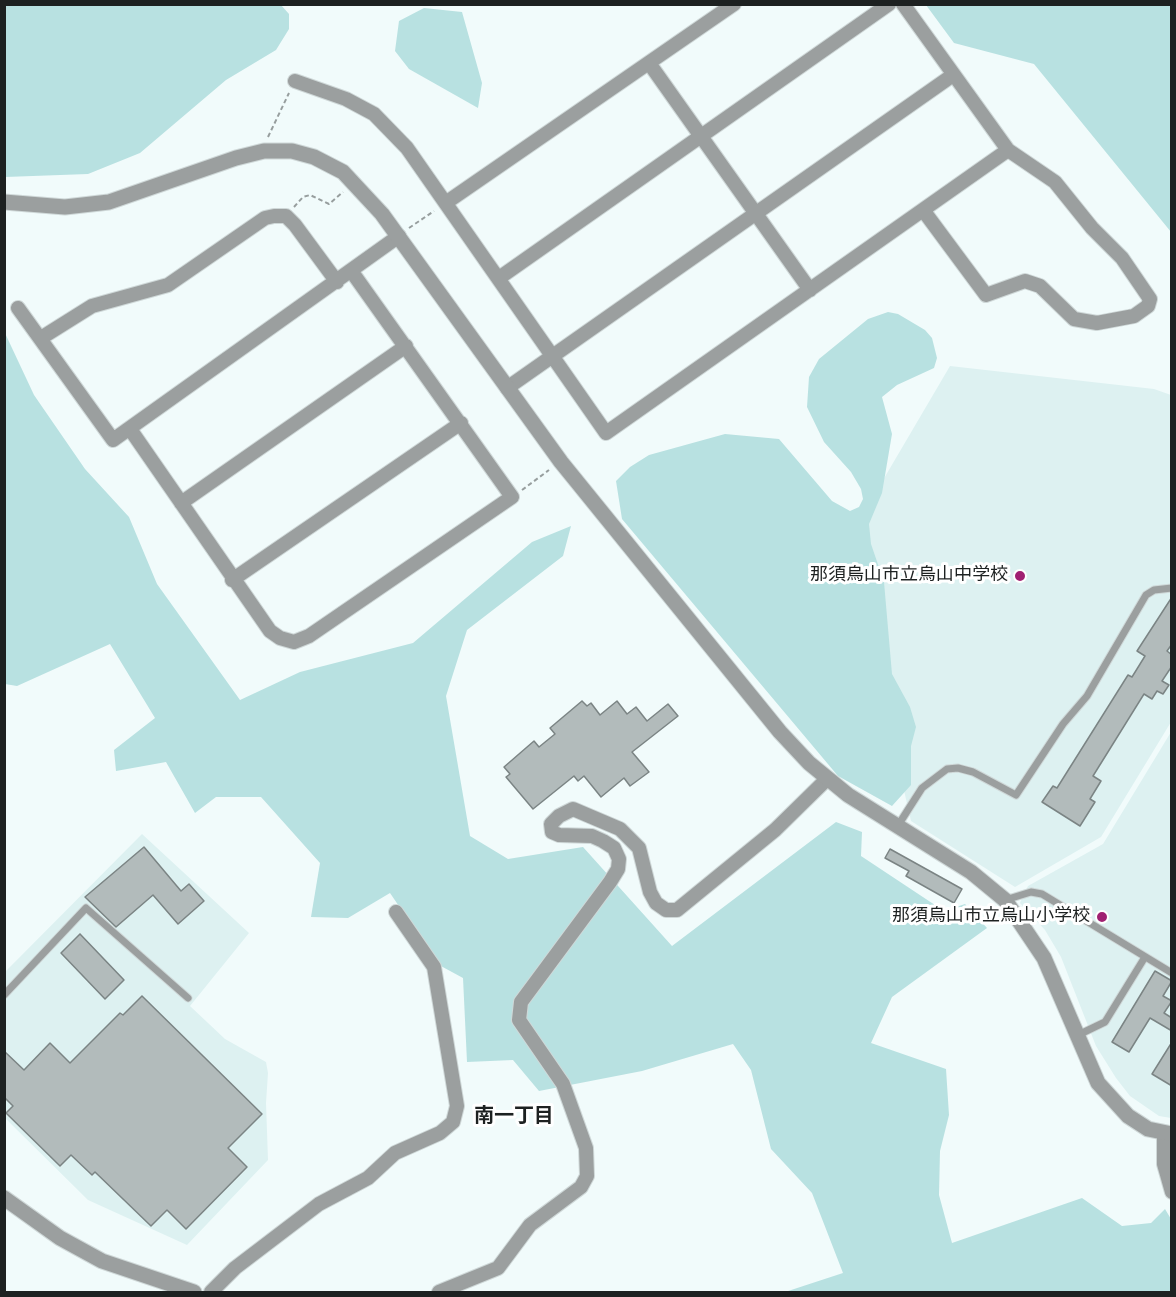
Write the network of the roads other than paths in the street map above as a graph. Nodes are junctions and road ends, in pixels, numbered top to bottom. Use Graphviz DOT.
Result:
graph roads {
  1 [pos="734,4"];
  2 [pos="889,4"];
  3 [pos="903,4"];
  4 [pos="649,63"];
  5 [pos="953,75"];
  6 [pos="295,81"];
  7 [pos="701,136"];
  8 [pos="1008,150"];
  9 [pos="4,202"];
  10 [pos="447,202"];
  11 [pos="923,210"];
  12 [pos="756,213"];
  13 [pos="399,236"];
  14 [pos="352,272"];
  15 [pos="499,279"];
  16 [pos="337,282"];
  17 [pos="810,290"];
  18 [pos="18,308"];
  19 [pos="41,338"];
  20 [pos="406,346"];
  21 [pos="553,356"];
  22 [pos="507,388"];
  23 [pos="460,423"];
  24 [pos="129,429"];
  25 [pos="181,503"];
  26 [pos="232,580"];
  27 [pos="1172,588"];
  28 [pos="827,779"];
  29 [pos="897,827"];
  30 [pos="1005,900"];
  31 [pos="396,912"];
  32 [pos="1145,957"];
  33 [pos="1172,974"];
  34 [pos="4,995"];
  35 [pos="188,998"];
  36 [pos="1076,1036"];
  37 [pos="1168,1133"];
  38 [pos="1172,1192"];
  39 [pos="4,1198"];
  40 [pos="194,1293"];
  41 [pos="211,1293"];
  42 [pos="439,1293"];
  1 -- 4 [label="street"];
  2 -- 7 [label="street"];
  3 -- 5 [label="street"];
  4 -- 7 [label="street"];
  4 -- 10 [label="street"];
  5 -- 8 [label="street"];
  5 -- 12 [label="street"];
  6 -- 10 [label="street"];
  7 -- 12 [label="street"];
  7 -- 15 [label="street"];
  8 -- 11 [label="street"];
  8 -- 11 [label="street"];
  9 -- 13 [label="street"];
  10 -- 15 [label="street"];
  11 -- 17 [label="street"];
  12 -- 17 [label="street"];
  12 -- 21 [label="street"];
  13 -- 14 [label="street"];
  13 -- 22 [label="street"];
  14 -- 16 [label="street"];
  14 -- 20 [label="street"];
  15 -- 21 [label="street"];
  16 -- 19 [label="street"];
  16 -- 24 [label="street"];
  17 -- 21 [label="street"];
  18 -- 19 [label="street"];
  19 -- 24 [label="street"];
  20 -- 23 [label="street"];
  20 -- 25 [label="street"];
  21 -- 22 [label="street"];
  22 -- 28 [label="street"];
  23 -- 26 [label="street"];
  23 -- 26 [label="street"];
  24 -- 25 [label="street"];
  25 -- 26 [label="street"];
  27 -- 29 [label="lane"];
  28 -- 29 [label="street"];
  28 -- 42 [label="street"];
  29 -- 30 [label="street"];
  30 -- 32 [label="lane"];
  30 -- 36 [label="street"];
  31 -- 41 [label="street"];
  32 -- 33 [label="lane"];
  32 -- 36 [label="lane"];
  34 -- 35 [label="lane"];
  36 -- 37 [label="street"];
  37 -- 38 [label="street"];
  39 -- 40 [label="street"];
}
